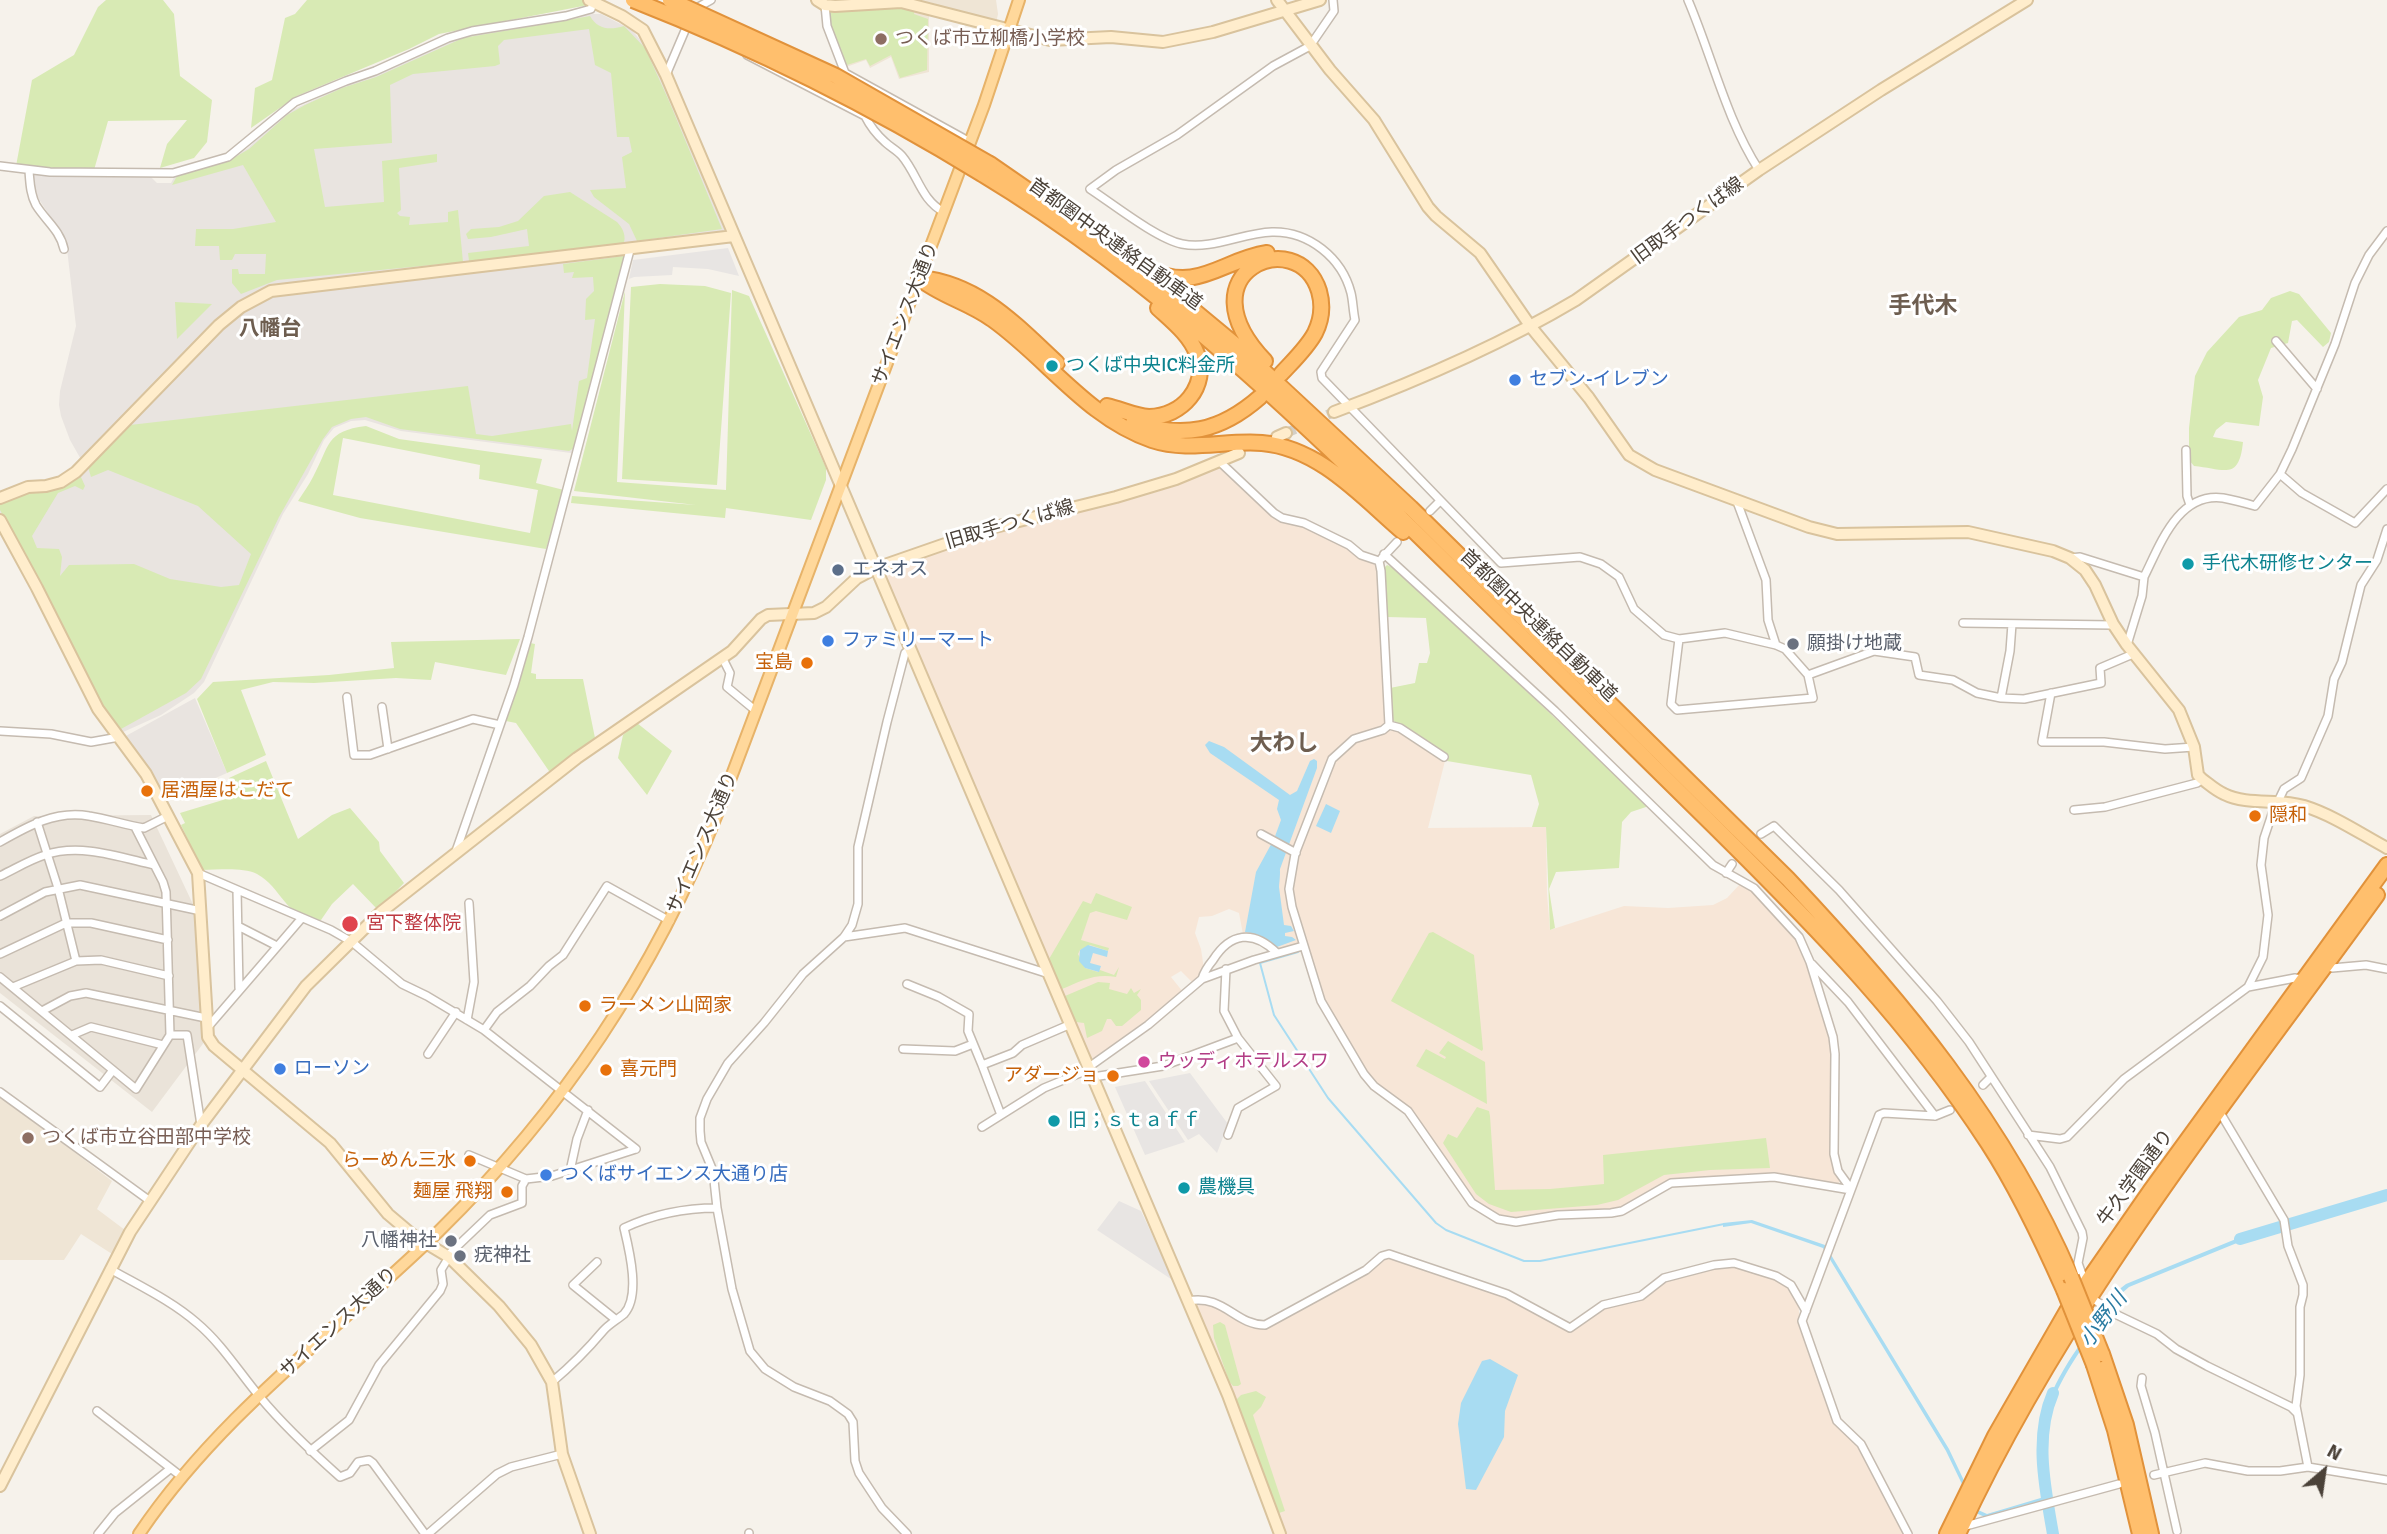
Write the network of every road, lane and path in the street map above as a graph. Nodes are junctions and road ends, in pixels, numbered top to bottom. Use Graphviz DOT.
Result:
graph roads {
  1 [pos="633,0"];
  2 [pos="670,0"];
  3 [pos="711,0"];
  4 [pos="1019,0"];
  5 [pos="1277,0"];
  6 [pos="1320,0"];
  7 [pos="1333,0"];
  8 [pos="1688,0"];
  9 [pos="2027,0"];
  10 [pos="591,1"];
  11 [pos="821,2"];
  12 [pos="1285,11"];
  13 [pos="1010,32"];
  14 [pos="1310,46"];
  15 [pos="747,55"];
  16 [pos="666,75"];
  17 [pos="873,88"];
  18 [pos="860,112"];
  19 [pos="970,142"];
  20 [pos="0,166"];
  21 [pos="986,169"];
  22 [pos="29,170"];
  23 [pos="1759,170"];
  24 [pos="1033,192"];
  25 [pos="944,212"];
  26 [pos="2387,231"];
  27 [pos="734,236"];
  28 [pos="64,248"];
  29 [pos="630,250"];
  30 [pos="1107,259"];
  31 [pos="919,278"];
  32 [pos="1531,327"];
  33 [pos="2276,341"];
  34 [pos="2317,389"];
  35 [pos="1107,406"];
  36 [pos="1351,406"];
  37 [pos="1334,412"];
  38 [pos="1142,435"];
  39 [pos="2186,450"];
  40 [pos="1239,453"];
  41 [pos="1219,461"];
  42 [pos="2280,474"];
  43 [pos="841,485"];
  44 [pos="2387,489"];
  45 [pos="0,498"];
  46 [pos="1735,498"];
  47 [pos="1440,501"];
  48 [pos="2190,505"];
  49 [pos="1411,508"];
  50 [pos="1430,511"];
  51 [pos="0,520"];
  52 [pos="2387,529"];
  53 [pos="1397,542"];
  54 [pos="1382,557"];
  55 [pos="2070,558"];
  56 [pos="876,568"];
  57 [pos="2144,577"];
  58 [pos="1497,613"];
  59 [pos="792,615"];
  60 [pos="1963,623"];
  61 [pos="2012,624"];
  62 [pos="2113,625"];
  63 [pos="1679,639"];
  64 [pos="1776,646"];
  65 [pos="911,649"];
  66 [pos="2130,649"];
  67 [pos="722,657"];
  68 [pos="1808,675"];
  69 [pos="2051,693"];
  70 [pos="347,697"];
  71 [pos="2001,698"];
  72 [pos="382,707"];
  73 [pos="756,711"];
  74 [pos="500,724"];
  75 [pos="1389,725"];
  76 [pos="0,732"];
  77 [pos="120,737"];
  78 [pos="2194,747"];
  79 [pos="388,749"];
  80 [pos="1444,757"];
  81 [pos="2202,779"];
  82 [pos="2280,801"];
  83 [pos="2074,810"];
  84 [pos="168,816"];
  85 [pos="37,822"];
  86 [pos="135,827"];
  87 [pos="1261,834"];
  88 [pos="1762,834"];
  89 [pos="0,842"];
  90 [pos="2387,848"];
  91 [pos="1293,851"];
  92 [pos="47,854"];
  93 [pos="454,854"];
  94 [pos="1732,863"];
  95 [pos="154,865"];
  96 [pos="2387,865"];
  97 [pos="198,873"];
  98 [pos="1726,873"];
  99 [pos="0,876"];
  100 [pos="2387,881"];
  101 [pos="58,888"];
  102 [pos="237,890"];
  103 [pos="167,903"];
  104 [pos="469,903"];
  105 [pos="201,911"];
  106 [pos="0,916"];
  107 [pos="301,919"];
  108 [pos="670,921"];
  109 [pos="66,923"];
  110 [pos="238,926"];
  111 [pos="844,937"];
  112 [pos="168,940"];
  113 [pos="352,942"];
  114 [pos="277,946"];
  115 [pos="1303,946"];
  116 [pos="1276,953"];
  117 [pos="0,954"];
  118 [pos="76,961"];
  119 [pos="1810,962"];
  120 [pos="2326,966"];
  121 [pos="1226,969"];
  122 [pos="2387,970"];
  123 [pos="1049,974"];
  124 [pos="0,976"];
  125 [pos="169,976"];
  126 [pos="1202,979"];
  127 [pos="2308,982"];
  128 [pos="907,984"];
  129 [pos="13,986"];
  130 [pos="2248,987"];
  131 [pos="239,988"];
  132 [pos="0,1006"];
  133 [pos="42,1011"];
  134 [pos="171,1011"];
  135 [pos="456,1012"];
  136 [pos="467,1020"];
  137 [pos="207,1023"];
  138 [pos="1071,1024"];
  139 [pos="484,1030"];
  140 [pos="72,1035"];
  141 [pos="170,1035"];
  142 [pos="1238,1038"];
  143 [pos="973,1044"];
  144 [pos="163,1045"];
  145 [pos="903,1049"];
  146 [pos="428,1054"];
  147 [pos="982,1065"];
  148 [pos="242,1069"];
  149 [pos="113,1070"];
  150 [pos="1091,1071"];
  151 [pos="1991,1077"];
  152 [pos="1983,1085"];
  153 [pos="563,1090"];
  154 [pos="0,1091"];
  155 [pos="2217,1107"];
  156 [pos="588,1110"];
  157 [pos="1950,1110"];
  158 [pos="1001,1115"];
  159 [pos="1935,1116"];
  160 [pos="201,1125"];
  161 [pos="982,1127"];
  162 [pos="1228,1135"];
  163 [pos="2028,1135"];
  164 [pos="469,1155"];
  165 [pos="500,1168"];
  166 [pos="570,1171"];
  167 [pos="526,1179"];
  168 [pos="1851,1189"];
  169 [pos="150,1201"];
  170 [pos="717,1208"];
  171 [pos="426,1243"];
  172 [pos="448,1257"];
  173 [pos="597,1262"];
  174 [pos="110,1269"];
  175 [pos="2068,1283"];
  176 [pos="2088,1289"];
  177 [pos="1188,1301"];
  178 [pos="1806,1311"];
  179 [pos="615,1320"];
  180 [pos="2098,1359"];
  181 [pos="2142,1378"];
  182 [pos="552,1382"];
  183 [pos="259,1396"];
  184 [pos="97,1411"];
  185 [pos="2297,1413"];
  186 [pos="310,1451"];
  187 [pos="562,1454"];
  188 [pos="2308,1467"];
  189 [pos="170,1469"];
  190 [pos="2164,1472"];
  191 [pos="2154,1475"];
  192 [pos="181,1477"];
  193 [pos="2387,1480"];
  194 [pos="2119,1484"];
  195 [pos="0,1486"];
  196 [pos="1960,1531"];
  197 [pos="2177,1531"];
  198 [pos="99,1534"];
  199 [pos="139,1534"];
  200 [pos="426,1534"];
  201 [pos="590,1534"];
  202 [pos="907,1534"];
  203 [pos="1280,1534"];
  204 [pos="1908,1534"];
  205 [pos="1947,1534"];
  206 [pos="2140,1534"];
  207 [pos="2151,1534"];
  1 -- 21 [label="highway, 首都圏中央連絡自動車道, bridge"];
  2 -- 21 [label="highway, 首都圏中央連絡自動車道, bridge"];
  3 -- 16 [label="street"];
  4 -- 13 [label="main road, サイエンス大通り"];
  5 -- 12 [label="street"];
  6 -- 12 [label="street"];
  7 -- 14 [label="street"];
  8 -- 23 [label="street"];
  9 -- 23 [label="street, 旧取手つくば線"];
  10 -- 16 [label="street"];
  10 -- 22 [label="street"];
  11 -- 13 [label="street"];
  11 -- 17 [label="street"];
  12 -- 13 [label="street"];
  12 -- 14 [label="street"];
  13 -- 19 [label="main road, サイエンス大通り"];
  14 -- 32 [label="street"];
  14 -- 36 [label="street"];
  15 -- 18 [label="street"];
  16 -- 27 [label="street"];
  17 -- 18 [label="street"];
  17 -- 19 [label="street"];
  18 -- 25 [label="street"];
  19 -- 25 [label="main road, サイエンス大通り"];
  20 -- 22 [label="street"];
  21 -- 24 [label="highway, 首都圏中央連絡自動車道"];
  21 -- 30 [label="highway, 首都圏中央連絡自動車道"];
  22 -- 28 [label="street"];
  23 -- 32 [label="street, 旧取手つくば線"];
  24 -- 49 [label="highway, 首都圏中央連絡自動車道"];
  24 -- 49 [label="highway"];
  25 -- 31 [label="main road, サイエンス大通り"];
  26 -- 34 [label="street"];
  27 -- 29 [label="street"];
  27 -- 43 [label="street"];
  29 -- 45 [label="street"];
  29 -- 74 [label="street"];
  30 -- 35 [label="highway"];
  30 -- 58 [label="highway, 首都圏中央連絡自動車道"];
  31 -- 35 [label="highway"];
  31 -- 38 [label="highway"];
  31 -- 43 [label="main road, サイエンス大通り"];
  32 -- 36 [label="street, 旧取手つくば線"];
  32 -- 46 [label="street"];
  33 -- 34 [label="street"];
  34 -- 42 [label="street"];
  35 -- 38 [label="highway"];
  36 -- 37 [label="street, 旧取手つくば線"];
  36 -- 47 [label="street"];
  38 -- 58 [label="highway"];
  39 -- 48 [label="street"];
  40 -- 41 [label="street, 旧取手つくば線"];
  41 -- 54 [label="street"];
  41 -- 56 [label="street, 旧取手つくば線"];
  42 -- 44 [label="street"];
  42 -- 48 [label="street"];
  43 -- 56 [label="street"];
  43 -- 59 [label="main road, サイエンス大通り"];
  46 -- 55 [label="street"];
  46 -- 64 [label="street"];
  47 -- 50 [label="street"];
  47 -- 63 [label="street"];
  48 -- 57 [label="street"];
  49 -- 175 [label="highway, 首都圏中央連絡自動車道"];
  51 -- 77 [label="street"];
  52 -- 82 [label="street"];
  53 -- 54 [label="street"];
  54 -- 75 [label="street"];
  54 -- 98 [label="street"];
  55 -- 57 [label="street"];
  55 -- 62 [label="street"];
  56 -- 59 [label="street, 旧取手つくば線"];
  56 -- 65 [label="street"];
  57 -- 66 [label="street"];
  58 -- 175 [label="highway, 首都圏中央連絡自動車道"];
  59 -- 67 [label="street, 旧取手つくば線"];
  59 -- 73 [label="main road, サイエンス大通り"];
  60 -- 61 [label="street"];
  61 -- 62 [label="street"];
  61 -- 71 [label="street"];
  62 -- 66 [label="street"];
  63 -- 64 [label="street"];
  63 -- 68 [label="street"];
  64 -- 68 [label="street"];
  65 -- 111 [label="street"];
  65 -- 123 [label="street"];
  66 -- 69 [label="street"];
  66 -- 78 [label="street"];
  67 -- 73 [label="street"];
  67 -- 93 [label="street, 旧取手つくば線"];
  68 -- 71 [label="street"];
  69 -- 71 [label="street"];
  69 -- 78 [label="street"];
  70 -- 79 [label="street"];
  72 -- 79 [label="street"];
  73 -- 108 [label="main road, サイエンス大通り"];
  74 -- 79 [label="street"];
  74 -- 93 [label="street"];
  75 -- 80 [label="street"];
  75 -- 91 [label="street"];
  76 -- 77 [label="street"];
  77 -- 84 [label="street"];
  78 -- 81 [label="street"];
  81 -- 82 [label="street"];
  81 -- 83 [label="street"];
  82 -- 90 [label="street"];
  82 -- 130 [label="street"];
  84 -- 86 [label="street"];
  84 -- 97 [label="street"];
  85 -- 86 [label="street"];
  85 -- 89 [label="street"];
  85 -- 92 [label="street"];
  86 -- 95 [label="street"];
  87 -- 91 [label="street"];
  88 -- 151 [label="street"];
  91 -- 115 [label="street"];
  92 -- 95 [label="street"];
  92 -- 99 [label="street"];
  92 -- 101 [label="street"];
  93 -- 113 [label="street, 旧取手つくば線"];
  94 -- 98 [label="street"];
  95 -- 103 [label="street"];
  96 -- 127 [label="highway, 牛久学園通り"];
  97 -- 102 [label="street"];
  97 -- 105 [label="street"];
  98 -- 119 [label="street"];
  100 -- 120 [label="highway, 牛久学園通り"];
  101 -- 103 [label="street"];
  101 -- 106 [label="street"];
  101 -- 109 [label="street"];
  102 -- 107 [label="street"];
  102 -- 110 [label="street"];
  103 -- 105 [label="street"];
  103 -- 112 [label="street"];
  104 -- 136 [label="street"];
  105 -- 137 [label="street"];
  107 -- 113 [label="street"];
  107 -- 114 [label="street"];
  108 -- 139 [label="street"];
  108 -- 153 [label="main road, サイエンス大通り"];
  109 -- 112 [label="street"];
  109 -- 117 [label="street"];
  109 -- 118 [label="street"];
  110 -- 114 [label="street"];
  110 -- 131 [label="street"];
  111 -- 123 [label="street"];
  111 -- 170 [label="street"];
  112 -- 125 [label="street"];
  113 -- 135 [label="street"];
  113 -- 148 [label="street, 旧取手つくば線"];
  114 -- 131 [label="street"];
  115 -- 116 [label="street"];
  115 -- 168 [label="street"];
  116 -- 121 [label="street"];
  116 -- 126 [label="street"];
  118 -- 125 [label="street"];
  118 -- 129 [label="street"];
  119 -- 159 [label="street"];
  119 -- 168 [label="street"];
  120 -- 122 [label="street"];
  120 -- 127 [label="highway, 牛久学園通り"];
  121 -- 126 [label="street"];
  121 -- 142 [label="street"];
  123 -- 138 [label="street"];
  124 -- 129 [label="street"];
  125 -- 134 [label="street"];
  126 -- 150 [label="street"];
  127 -- 130 [label="street"];
  127 -- 155 [label="highway, 牛久学園通り"];
  128 -- 143 [label="street"];
  129 -- 133 [label="street"];
  130 -- 163 [label="street"];
  131 -- 137 [label="street"];
  132 -- 149 [label="street"];
  133 -- 134 [label="street"];
  133 -- 140 [label="street"];
  134 -- 137 [label="street"];
  134 -- 141 [label="street"];
  135 -- 136 [label="street"];
  135 -- 146 [label="street"];
  136 -- 139 [label="street"];
  137 -- 148 [label="street"];
  138 -- 147 [label="street"];
  138 -- 150 [label="street"];
  139 -- 153 [label="street"];
  140 -- 144 [label="street"];
  140 -- 149 [label="street"];
  141 -- 144 [label="street"];
  141 -- 160 [label="street"];
  142 -- 150 [label="street"];
  142 -- 162 [label="street"];
  143 -- 145 [label="street"];
  143 -- 147 [label="street"];
  144 -- 149 [label="street"];
  147 -- 158 [label="street"];
  148 -- 160 [label="street, 旧取手つくば線"];
  148 -- 171 [label="street"];
  150 -- 158 [label="street"];
  150 -- 177 [label="street"];
  151 -- 152 [label="street"];
  151 -- 163 [label="street"];
  153 -- 156 [label="street"];
  153 -- 165 [label="main road, サイエンス大通り"];
  154 -- 169 [label="street"];
  155 -- 176 [label="highway, 牛久学園通り"];
  155 -- 185 [label="street"];
  156 -- 166 [label="street"];
  156 -- 166 [label="street"];
  157 -- 159 [label="street"];
  158 -- 161 [label="street"];
  159 -- 168 [label="street"];
  160 -- 169 [label="street, 旧取手つくば線"];
  163 -- 176 [label="street"];
  164 -- 165 [label="street"];
  165 -- 167 [label="street"];
  165 -- 171 [label="main road, サイエンス大通り"];
  166 -- 167 [label="street"];
  167 -- 172 [label="street"];
  168 -- 178 [label="street"];
  169 -- 174 [label="street, 旧取手つくば線"];
  170 -- 179 [label="street"];
  170 -- 202 [label="street"];
  171 -- 172 [label="street"];
  171 -- 183 [label="main road, サイエンス大通り"];
  172 -- 182 [label="street"];
  172 -- 186 [label="street"];
  173 -- 179 [label="street"];
  174 -- 183 [label="street"];
  174 -- 195 [label="street, 旧取手つくば線"];
  175 -- 180 [label="highway, 首都圏中央連絡自動車道, bridge"];
  176 -- 185 [label="street"];
  176 -- 196 [label="highway, 牛久学園通り"];
  176 -- 205 [label="highway, 牛久学園通り"];
  177 -- 178 [label="street"];
  177 -- 203 [label="street"];
  178 -- 204 [label="street"];
  179 -- 182 [label="street"];
  180 -- 206 [label="highway, 首都圏中央連絡自動車道"];
  180 -- 207 [label="highway, 首都圏中央連絡自動車道"];
  181 -- 190 [label="street"];
  182 -- 187 [label="street"];
  183 -- 186 [label="street"];
  183 -- 192 [label="main road, サイエンス大通り"];
  184 -- 189 [label="street"];
  185 -- 188 [label="street"];
  186 -- 200 [label="street"];
  187 -- 200 [label="street"];
  187 -- 201 [label="street"];
  188 -- 190 [label="street"];
  188 -- 193 [label="street"];
  189 -- 192 [label="street"];
  189 -- 198 [label="street"];
  190 -- 191 [label="street"];
  190 -- 197 [label="street"];
  192 -- 199 [label="main road, サイエンス大通り"];
  194 -- 196 [label="street"];
}
